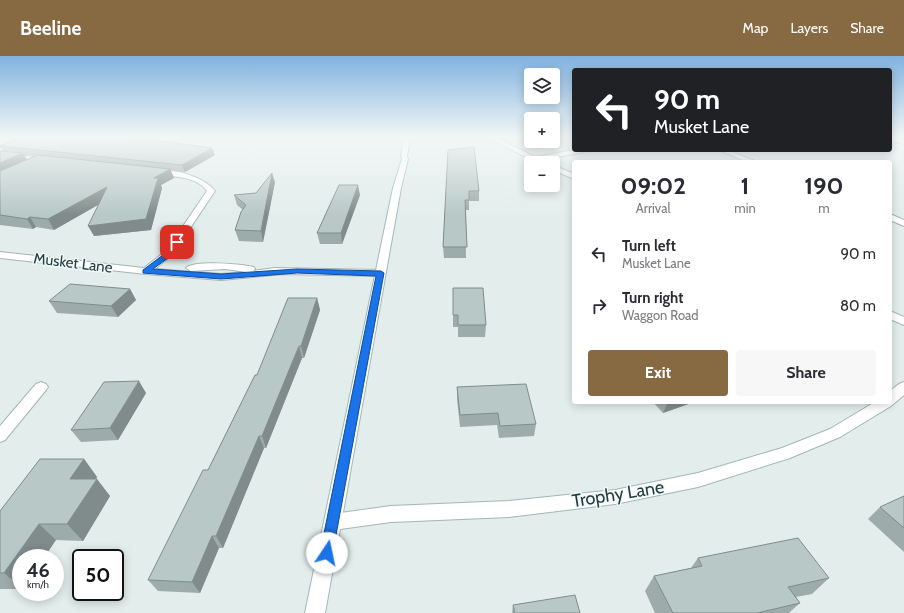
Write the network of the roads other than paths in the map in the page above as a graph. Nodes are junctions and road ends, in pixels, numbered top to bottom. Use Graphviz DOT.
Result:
graph roads {
  1 [pos="38,163"];
  2 [pos="404,163"];
  3 [pos="32,165"];
  4 [pos="560,170"];
  5 [pos="148,171"];
  6 [pos="572,176"];
  7 [pos="892,218"];
  8 [pos="904,223"];
  9 [pos="0,255"];
  10 [pos="146,271"];
  11 [pos="381,273"];
  12 [pos="892,316"];
  13 [pos="904,321"];
  14 [pos="41,387"];
  15 [pos="904,387"];
  16 [pos="892,397"];
  17 [pos="883,404"];
  18 [pos="0,436"];
  19 [pos="333,522"];
  20 [pos="315,613"];
  1 -- 3 [label="street"];
  2 -- 11 [label="street"];
  4 -- 6 [label="street"];
  5 -- 10 [label="street"];
  7 -- 8 [label="street"];
  9 -- 10 [label="street, Musket Lane"];
  10 -- 11 [label="street, Musket Lane"];
  11 -- 19 [label="street"];
  12 -- 13 [label="street"];
  14 -- 18 [label="street"];
  15 -- 16 [label="street"];
  17 -- 19 [label="street, Trophy Lane"];
  19 -- 20 [label="street"];
}
